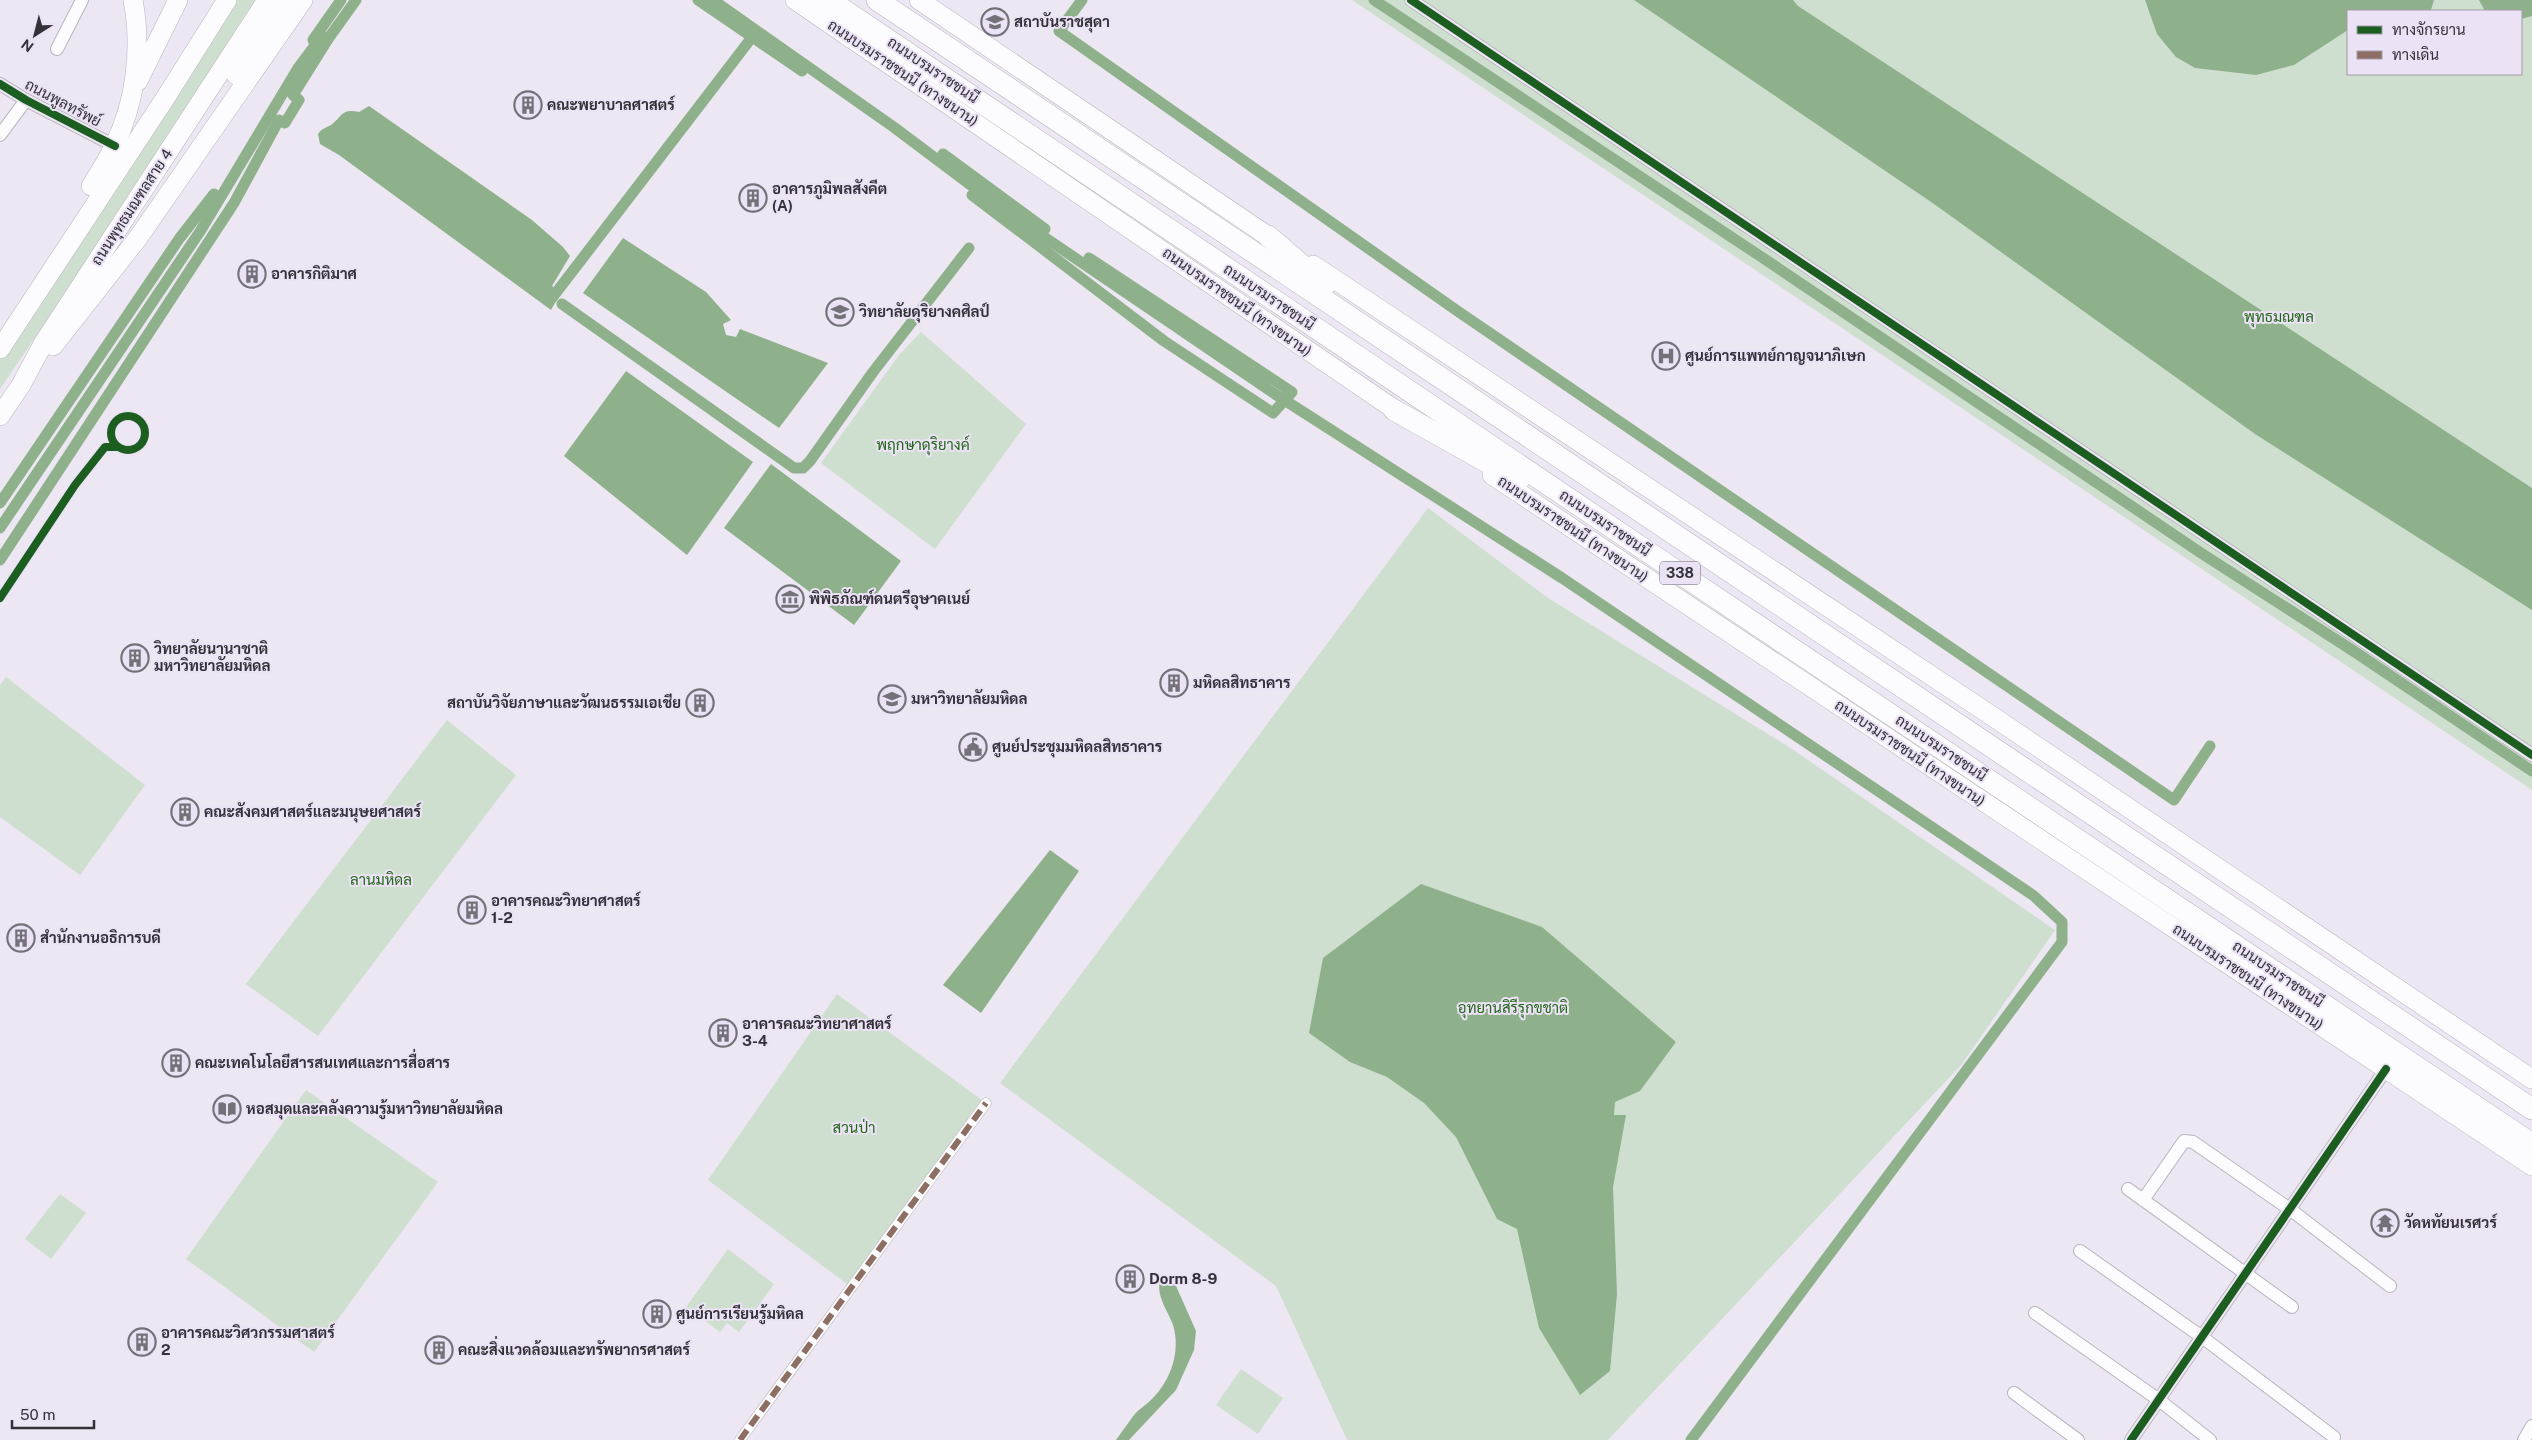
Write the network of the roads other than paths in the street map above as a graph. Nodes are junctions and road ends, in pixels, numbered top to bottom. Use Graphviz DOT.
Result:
graph roads {
  1 [pos="82,0"];
  2 [pos="133,0"];
  3 [pos="178,0"];
  4 [pos="227,0"];
  5 [pos="267,0"];
  6 [pos="285,0"];
  7 [pos="303,0"];
  8 [pos="794,0"];
  9 [pos="810,0"];
  10 [pos="829,0"];
  11 [pos="877,0"];
  12 [pos="919,0"];
  13 [pos="1411,0"];
  14 [pos="850,37"];
  15 [pos="57,49"];
  16 [pos="0,84"];
  17 [pos="216,92"];
  18 [pos="131,95"];
  19 [pos="26,100"];
  20 [pos="0,135"];
  21 [pos="115,146"];
  22 [pos="1268,236"];
  23 [pos="0,328"];
  24 [pos="0,349"];
  25 [pos="1446,381"];
  26 [pos="21,385"];
  27 [pos="1394,410"];
  28 [pos="0,416"];
  29 [pos="1663,562"];
  30 [pos="2532,755"];
  31 [pos="2386,1069"];
  32 [pos="2532,1079"];
  33 [pos="986,1103"];
  34 [pos="2532,1109"];
  35 [pos="2532,1144"];
  36 [pos="2532,1166"];
  37 [pos="2128,1189"];
  38 [pos="2143,1200"];
  39 [pos="2291,1210"];
  40 [pos="2080,1251"];
  41 [pos="2247,1273"];
  42 [pos="2390,1286"];
  43 [pos="2292,1307"];
  44 [pos="2035,1314"];
  45 [pos="2202,1338"];
  46 [pos="2014,1393"];
  47 [pos="2159,1400"];
  48 [pos="2334,1437"];
  49 [pos="740,1440"];
  50 [pos="2078,1440"];
  51 [pos="2131,1440"];
  52 [pos="2210,1440"];
  1 -- 15 [label="street"];
  2 -- 18 [label="main road"];
  3 -- 18 [label="main road"];
  4 -- 24 [label="main road"];
  5 -- 17 [label="main road, ถนนพุทธมณฑลสาย 4"];
  6 -- 17 [label="main road"];
  7 -- 26 [label="main road"];
  8 -- 14 [label="main road, ถนนบรมราชชนนี (ทางขนาน) / 338"];
  9 -- 14 [label="highway"];
  10 -- 29 [label="highway, ถนนบรมราชชนนี / 338"];
  11 -- 25 [label="highway, ถนนบรมราชชนนี / 338"];
  12 -- 22 [label="main road"];
  13 -- 30 [label="street"];
  14 -- 27 [label="main road, ถนนบรมราชชนนี (ทางขนาน) / 338"];
  16 -- 19 [label="street, ถนนพูลทรัพย์"];
  17 -- 26 [label="main road, ถนนพุทธมณฑลสาย 4"];
  18 -- 21 [label="main road"];
  19 -- 20 [label="street"];
  19 -- 21 [label="street, ถนนพูลทรัพย์"];
  21 -- 23 [label="main road"];
  22 -- 25 [label="highway"];
  22 -- 32 [label="main road"];
  25 -- 34 [label="highway, ถนนบรมราชชนนี / 338"];
  26 -- 28 [label="main road, ถนนพุทธมณฑลสาย 4"];
  27 -- 29 [label="highway"];
  27 -- 31 [label="main road, ถนนบรมราชชนนี (ทางขนาน) / 338"];
  29 -- 35 [label="highway, ถนนบรมราชชนนี / 338"];
  31 -- 36 [label="main road, ถนนบรมราชชนนี (ทางขนาน) / 338"];
  31 -- 39 [label="street"];
  33 -- 49 [label="street"];
  37 -- 38 [label="street"];
  38 -- 39 [label="street"];
  38 -- 41 [label="street"];
  39 -- 41 [label="street"];
  39 -- 42 [label="street"];
  40 -- 45 [label="street"];
  41 -- 43 [label="street"];
  41 -- 45 [label="street"];
  44 -- 47 [label="street"];
  45 -- 47 [label="street"];
  45 -- 48 [label="street"];
  46 -- 50 [label="street"];
  47 -- 51 [label="street"];
  47 -- 52 [label="street"];
}
